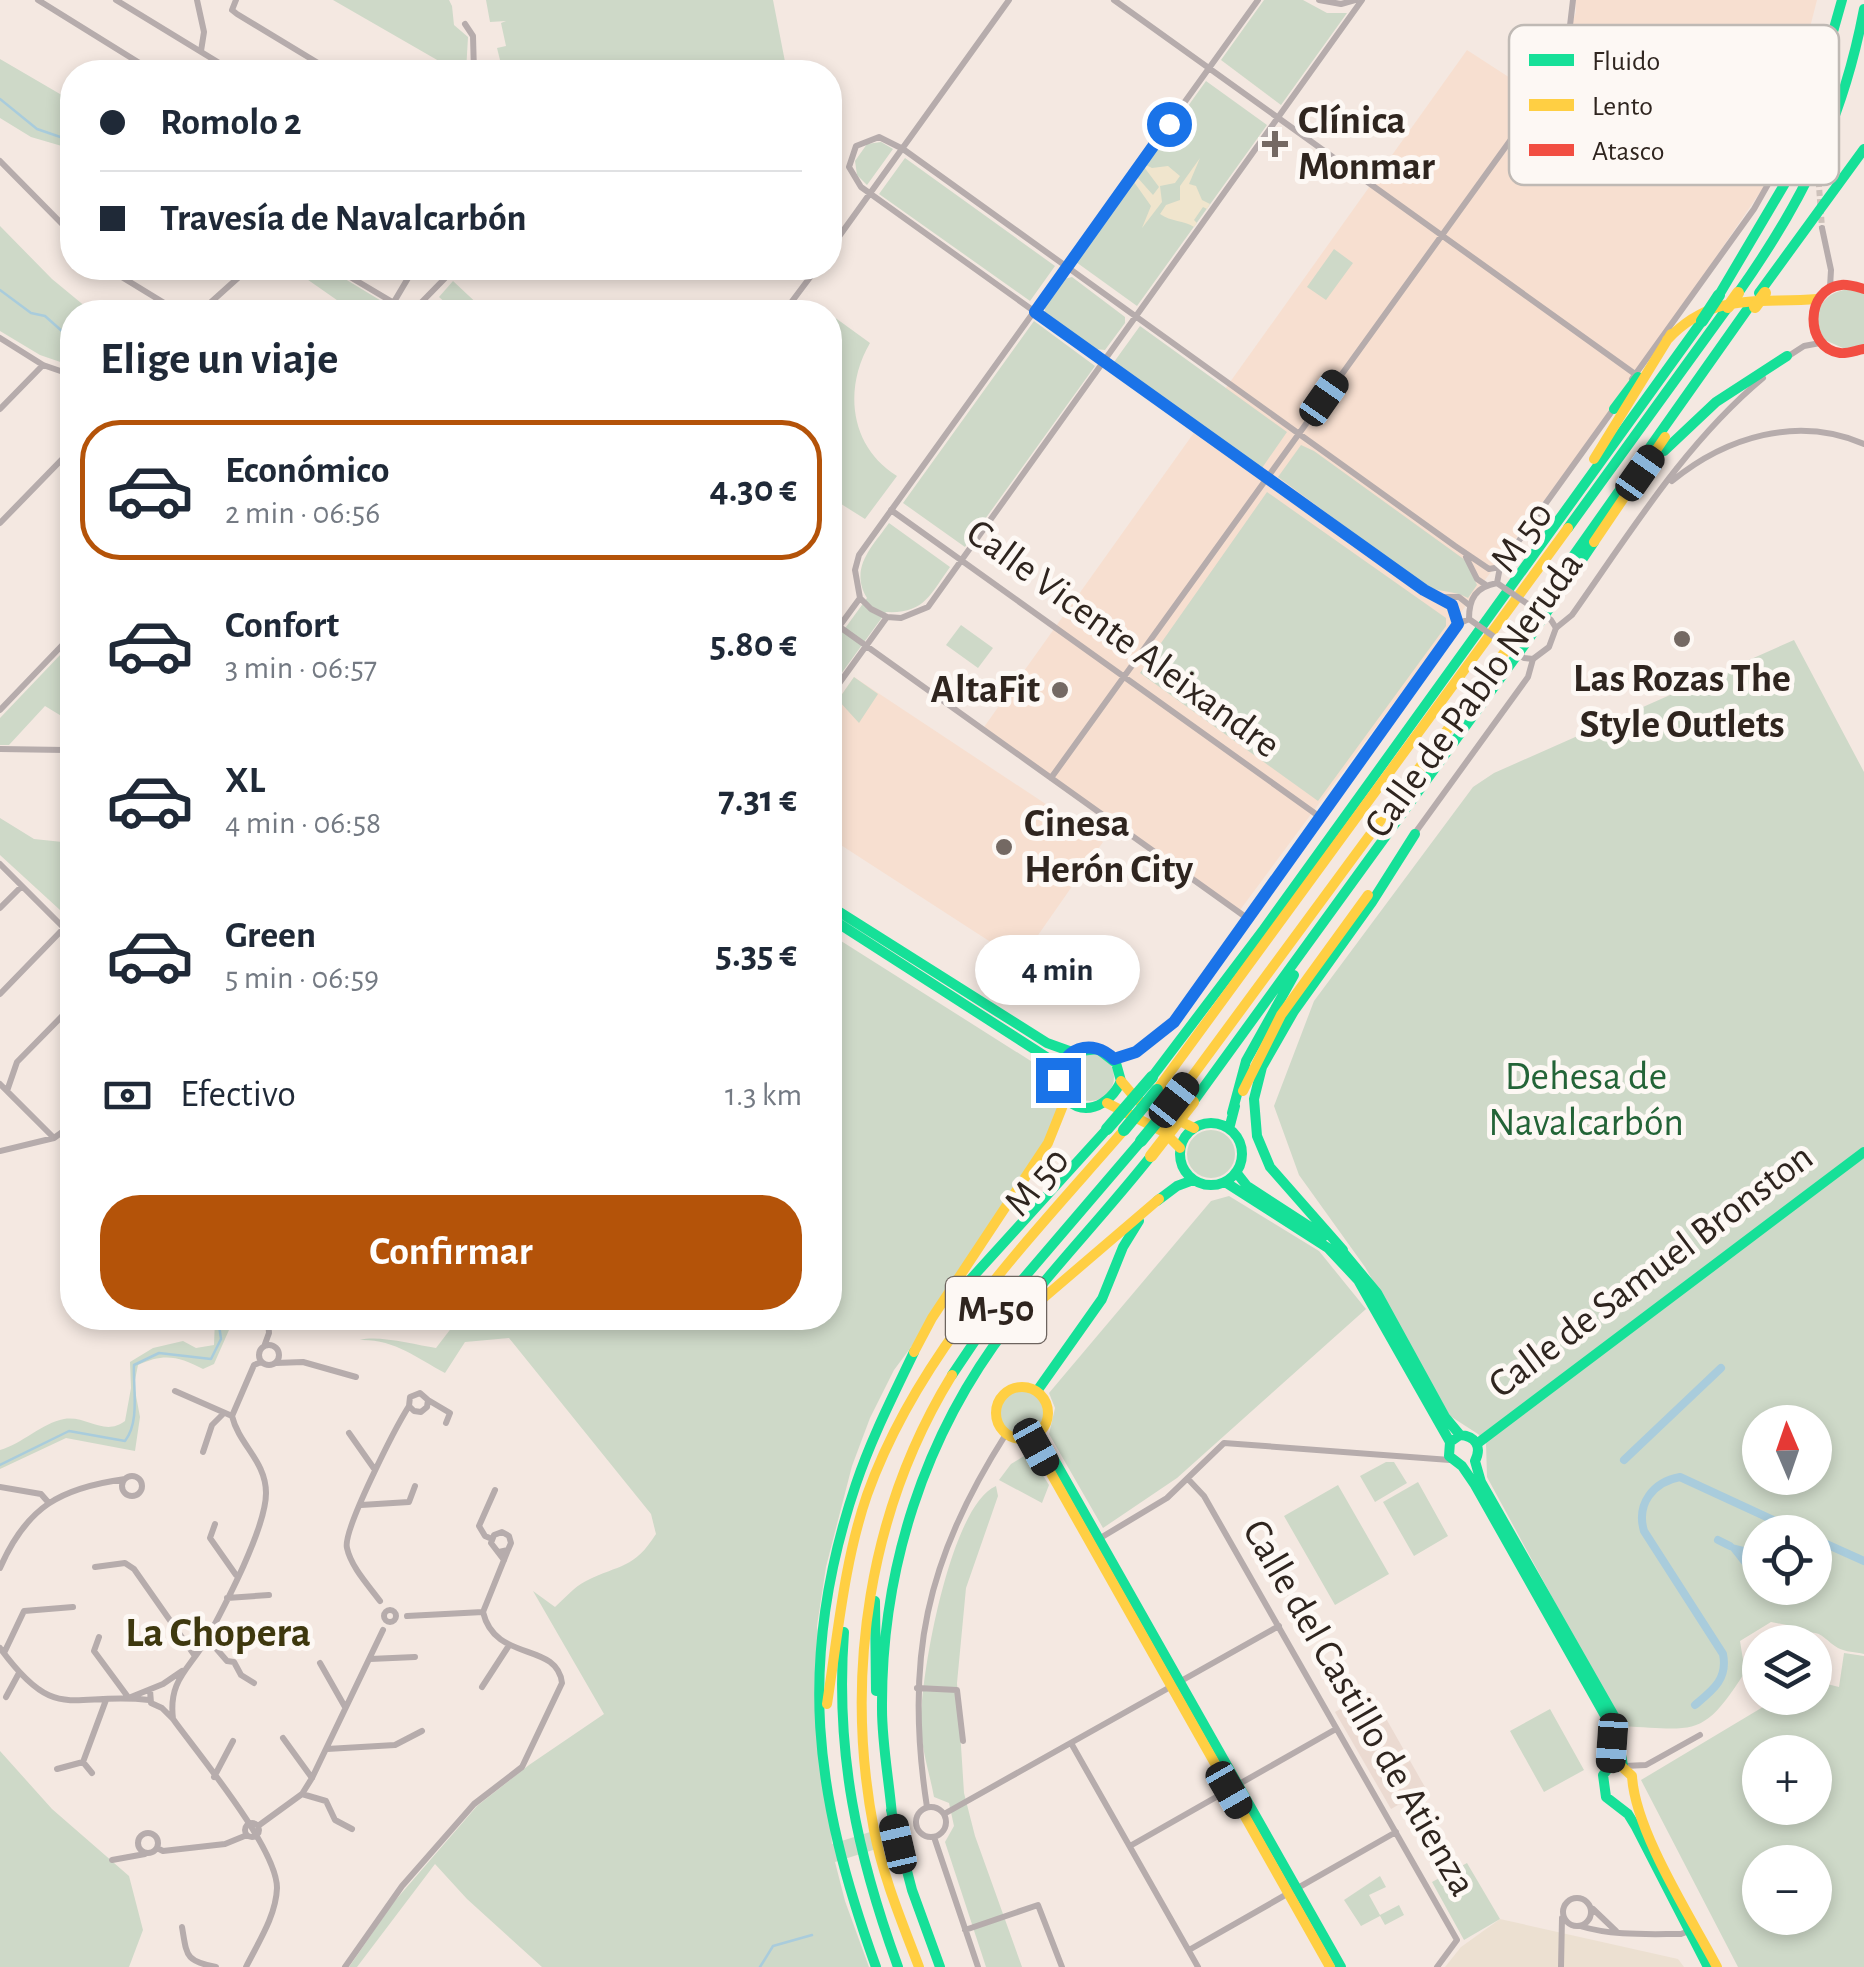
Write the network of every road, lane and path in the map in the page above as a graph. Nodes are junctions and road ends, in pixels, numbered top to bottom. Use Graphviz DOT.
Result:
graph roads {
  1 [pos="38,0"];
  2 [pos="116,0"];
  3 [pos="197,0"];
  4 [pos="236,0"];
  5 [pos="1009,0"];
  6 [pos="1114,0"];
  7 [pos="1258,0"];
  8 [pos="1319,0"];
  9 [pos="1358,0"];
  10 [pos="1573,0"];
  11 [pos="1844,0"];
  12 [pos="1864,9"];
  13 [pos="465,24"];
  14 [pos="1571,25"];
  15 [pos="1836,25"];
  16 [pos="1839,25"];
  17 [pos="201,51"];
  18 [pos="135,60"];
  19 [pos="215,60"];
  20 [pos="313,60"];
  21 [pos="474,60"];
  22 [pos="1209,68"];
  23 [pos="1839,111"];
  24 [pos="1277,117"];
  25 [pos="1509,141"];
  26 [pos="903,150"];
  27 [pos="1864,152"];
  28 [pos="0,161"];
  29 [pos="1767,185"];
  30 [pos="1784,185"];
  31 [pos="1807,185"];
  32 [pos="870,193"];
  33 [pos="60,222"];
  34 [pos="1822,228"];
  35 [pos="842,232"];
  36 [pos="1440,234"];
  37 [pos="1065,268"];
  38 [pos="126,280"];
  39 [pos="236,280"];
  40 [pos="355,280"];
  41 [pos="443,280"];
  42 [pos="1830,288"];
  43 [pos="1864,288"];
  44 [pos="1817,299"];
  45 [pos="159,300"];
  46 [pos="213,300"];
  47 [pos="389,300"];
  48 [pos="423,300"];
  49 [pos="1757,300"];
  50 [pos="1035,312"];
  51 [pos="1135,316"];
  52 [pos="1672,334"];
  53 [pos="0,338"];
  54 [pos="1820,343"];
  55 [pos="1864,349"];
  56 [pos="1788,356"];
  57 [pos="1103,360"];
  58 [pos="43,365"];
  59 [pos="60,371"];
  60 [pos="1635,374"];
  61 [pos="0,409"];
  62 [pos="1614,409"];
  63 [pos="1298,434"];
  64 [pos="1864,444"];
  65 [pos="60,461"];
  66 [pos="1267,476"];
  67 [pos="1663,488"];
  68 [pos="890,510"];
  69 [pos="0,523"];
  70 [pos="1454,546"];
  71 [pos="1533,558"];
  72 [pos="960,559"];
  73 [pos="1500,567"];
  74 [pos="1497,583"];
  75 [pos="1486,585"];
  76 [pos="860,598"];
  77 [pos="1437,598"];
  78 [pos="1469,605"];
  79 [pos="1548,611"];
  80 [pos="886,617"];
  81 [pos="1469,619"];
  82 [pos="842,623"];
  83 [pos="1458,624"];
  84 [pos="1556,628"];
  85 [pos="842,629"];
  86 [pos="866,646"];
  87 [pos="60,647"];
  88 [pos="1533,660"];
  89 [pos="1124,676"];
  90 [pos="842,679"];
  91 [pos="0,710"];
  92 [pos="0,748"];
  93 [pos="60,750"];
  94 [pos="1051,778"];
  95 [pos="1320,817"];
  96 [pos="1415,834"];
  97 [pos="1380,844"];
  98 [pos="0,864"];
  99 [pos="22,886"];
  100 [pos="0,908"];
  101 [pos="842,914"];
  102 [pos="1247,918"];
  103 [pos="60,924"];
  104 [pos="842,926"];
  105 [pos="60,932"];
  106 [pos="0,994"];
  107 [pos="60,1018"];
  108 [pos="1072,1052"];
  109 [pos="1114,1059"];
  110 [pos="1059,1072"];
  111 [pos="1120,1081"];
  112 [pos="1154,1083"];
  113 [pos="3,1088"];
  114 [pos="1066,1098"];
  115 [pos="1107,1103"];
  116 [pos="1232,1113"];
  117 [pos="1194,1128"];
  118 [pos="1229,1129"];
  119 [pos="60,1134"];
  120 [pos="54,1138"];
  121 [pos="1180,1148"];
  122 [pos="0,1151"];
  123 [pos="1864,1152"];
  124 [pos="1236,1172"];
  125 [pos="1193,1180"];
  126 [pos="1225,1182"];
  127 [pos="1158,1199"];
  128 [pos="1342,1250"];
  129 [pos="268,1330"];
  130 [pos="264,1346"];
  131 [pos="261,1362"];
  132 [pos="276,1363"];
  133 [pos="356,1376"];
  134 [pos="900,1382"];
  135 [pos="175,1391"];
  136 [pos="1037,1391"];
  137 [pos="960,1398"];
  138 [pos="428,1400"];
  139 [pos="409,1406"];
  140 [pos="228,1415"];
  141 [pos="446,1423"];
  142 [pos="349,1433"];
  143 [pos="1006,1434"];
  144 [pos="1035,1435"];
  145 [pos="1478,1443"];
  146 [pos="202,1452"];
  147 [pos="1457,1452"];
  148 [pos="887,1455"];
  149 [pos="376,1471"];
  150 [pos="125,1479"];
  151 [pos="1188,1479"];
  152 [pos="415,1486"];
  153 [pos="0,1487"];
  154 [pos="495,1490"];
  155 [pos="48,1502"];
  156 [pos="360,1504"];
  157 [pos="891,1505"];
  158 [pos="215,1524"];
  159 [pos="492,1539"];
  160 [pos="1095,1541"];
  161 [pos="502,1556"];
  162 [pos="95,1567"];
  163 [pos="0,1568"];
  164 [pos="237,1576"];
  165 [pos="269,1595"];
  166 [pos="227,1598"];
  167 [pos="73,1607"];
  168 [pos="483,1612"];
  169 [pos="390,1617"];
  170 [pos="1279,1626"];
  171 [pos="99,1637"];
  172 [pos="207,1638"];
  173 [pos="508,1647"];
  174 [pos="2,1650"];
  175 [pos="195,1656"];
  176 [pos="415,1657"];
  177 [pos="370,1659"];
  178 [pos="320,1663"];
  179 [pos="182,1671"];
  180 [pos="19,1673"];
  181 [pos="254,1683"];
  182 [pos="163,1684"];
  183 [pos="1175,1684"];
  184 [pos="482,1687"];
  185 [pos="917,1688"];
  186 [pos="150,1690"];
  187 [pos="172,1692"];
  188 [pos="6,1697"];
  189 [pos="128,1698"];
  190 [pos="106,1700"];
  191 [pos="150,1700"];
  192 [pos="171,1702"];
  193 [pos="162,1708"];
  194 [pos="346,1708"];
  195 [pos="173,1719"];
  196 [pos="1336,1730"];
  197 [pos="422,1731"];
  198 [pos="1700,1735"];
  199 [pos="283,1738"];
  200 [pos="962,1741"];
  201 [pos="233,1742"];
  202 [pos="1072,1743"];
  203 [pos="326,1749"];
  204 [pos="83,1762"];
  205 [pos="1646,1765"];
  206 [pos="1619,1766"];
  207 [pos="57,1769"];
  208 [pos="92,1773"];
  209 [pos="214,1777"];
  210 [pos="312,1778"];
  211 [pos="1234,1787"];
  212 [pos="1634,1791"];
  213 [pos="302,1794"];
  214 [pos="828,1796"];
  215 [pos="927,1806"];
  216 [pos="1618,1806"];
  217 [pos="944,1814"];
  218 [pos="893,1819"];
  219 [pos="248,1824"];
  220 [pos="258,1826"];
  221 [pos="352,1829"];
  222 [pos="1396,1832"];
  223 [pos="246,1835"];
  224 [pos="256,1836"];
  225 [pos="934,1837"];
  226 [pos="1130,1846"];
  227 [pos="157,1848"];
  228 [pos="146,1854"];
  229 [pos="112,1860"];
  230 [pos="1292,1890"];
  231 [pos="1590,1906"];
  232 [pos="1562,1915"];
  233 [pos="1580,1926"];
  234 [pos="182,1927"];
  235 [pos="965,1930"];
  236 [pos="1618,1932"];
  237 [pos="1688,1932"];
  238 [pos="1561,1944"];
  239 [pos="1188,1950"];
  240 [pos="216,1967"];
  241 [pos="246,1967"];
  242 [pos="345,1967"];
  243 [pos="876,1967"];
  244 [pos="898,1967"];
  245 [pos="919,1967"];
  246 [pos="940,1967"];
  247 [pos="978,1967"];
  248 [pos="1062,1967"];
  249 [pos="1198,1967"];
  250 [pos="1330,1967"];
  251 [pos="1341,1967"];
  252 [pos="1437,1967"];
  253 [pos="1561,1967"];
  254 [pos="1708,1967"];
  255 [pos="1718,1967"];
  1 -- 18 [label="street"];
  2 -- 17 [label="street"];
  3 -- 17 [label="street"];
  4 -- 20 [label="street"];
  5 -- 26 [label="street"];
  6 -- 22 [label="street"];
  7 -- 22 [label="street"];
  8 -- 9 [label="street"];
  9 -- 24 [label="street"];
  10 -- 14 [label="street"];
  11 -- 15 [label="main road"];
  11 -- 16 [label="street"];
  12 -- 23 [label="main road, M 50 / M-50, bridge"];
  13 -- 21 [label="street"];
  17 -- 19 [label="street"];
  22 -- 24 [label="street"];
  22 -- 37 [label="street"];
  24 -- 36 [label="street"];
  24 -- 51 [label="street"];
  25 -- 36 [label="street"];
  26 -- 32 [label="street"];
  26 -- 32 [label="street"];
  26 -- 37 [label="street"];
  27 -- 49 [label="main road, M-50"];
  28 -- 33 [label="street"];
  29 -- 60 [label="street, Calle de Pablo Neruda"];
  30 -- 71 [label="main road, bridge"];
  31 -- 112 [label="main road, M 50 / M-50, bridge"];
  32 -- 35 [label="street"];
  32 -- 50 [label="street"];
  34 -- 42 [label="street"];
  36 -- 60 [label="street"];
  36 -- 63 [label="street"];
  37 -- 50 [label="street"];
  37 -- 51 [label="street"];
  38 -- 45 [label="street"];
  39 -- 46 [label="street"];
  40 -- 47 [label="street"];
  41 -- 48 [label="street"];
  42 -- 43 [label="main road"];
  42 -- 44 [label="main road"];
  44 -- 52 [label="main road"];
  44 -- 54 [label="main road"];
  49 -- 79 [label="main road"];
  49 -- 157 [label="main road, M-50, bridge"];
  50 -- 57 [label="street"];
  50 -- 68 [label="street"];
  51 -- 57 [label="street"];
  51 -- 63 [label="street"];
  52 -- 62 [label="main road"];
  52 -- 71 [label="main road"];
  53 -- 58 [label="street"];
  54 -- 55 [label="main road"];
  54 -- 56 [label="street, Calle de Pablo Neruda"];
  56 -- 67 [label="street, Calle de Pablo Neruda"];
  56 -- 79 [label="main road"];
  57 -- 66 [label="street"];
  57 -- 72 [label="street"];
  58 -- 59 [label="street"];
  58 -- 61 [label="street"];
  60 -- 62 [label="street, Calle de Pablo Neruda"];
  62 -- 73 [label="street, Calle de Pablo Neruda"];
  63 -- 66 [label="street"];
  63 -- 70 [label="street"];
  64 -- 67 [label="street"];
  65 -- 69 [label="street"];
  66 -- 77 [label="street"];
  66 -- 89 [label="street"];
  67 -- 84 [label="street, Calle de Pablo Neruda"];
  68 -- 72 [label="street, Calle Vicente Aleixandre"];
  68 -- 76 [label="street"];
  70 -- 73 [label="street"];
  70 -- 75 [label="street"];
  71 -- 112 [label="main road"];
  72 -- 80 [label="street"];
  72 -- 89 [label="street, Calle Vicente Aleixandre"];
  73 -- 74 [label="street, Calle de Pablo Neruda"];
  74 -- 75 [label="street, Calle de Pablo Neruda"];
  74 -- 84 [label="street, bridge"];
  75 -- 78 [label="street, Calle de Pablo Neruda"];
  76 -- 80 [label="street"];
  76 -- 82 [label="street"];
  77 -- 78 [label="street"];
  77 -- 83 [label="street"];
  78 -- 81 [label="street, Calle de Pablo Neruda"];
  79 -- 97 [label="main road"];
  80 -- 86 [label="street"];
  81 -- 83 [label="street, Calle de Pablo Neruda"];
  81 -- 88 [label="street, bridge"];
  83 -- 95 [label="street, Calle de Pablo Neruda"];
  84 -- 88 [label="street, Calle de Pablo Neruda"];
  85 -- 86 [label="street"];
  86 -- 90 [label="street"];
  86 -- 94 [label="street"];
  87 -- 91 [label="street"];
  88 -- 96 [label="street, Calle de Pablo Neruda"];
  89 -- 94 [label="street"];
  89 -- 95 [label="street, Calle Vicente Aleixandre"];
  92 -- 93 [label="street"];
  94 -- 102 [label="street"];
  95 -- 102 [label="street, Calle de Pablo Neruda"];
  96 -- 116 [label="main road, Calle de Pablo Neruda"];
  96 -- 128 [label="main road"];
  97 -- 116 [label="main road"];
  97 -- 137 [label="main road, bridge"];
  98 -- 99 [label="street"];
  99 -- 100 [label="street"];
  99 -- 103 [label="street"];
  101 -- 108 [label="main road"];
  102 -- 109 [label="street, Calle de Pablo Neruda"];
  104 -- 110 [label="main road"];
  105 -- 106 [label="street"];
  107 -- 113 [label="street"];
  108 -- 109 [label="main road"];
  108 -- 110 [label="main road"];
  109 -- 111 [label="main road"];
  110 -- 114 [label="main road"];
  111 -- 115 [label="main road"];
  111 -- 117 [label="main road"];
  112 -- 134 [label="main road, bridge"];
  112 -- 148 [label="main road, M 50 / M-50, bridge"];
  113 -- 120 [label="street"];
  114 -- 115 [label="main road"];
  114 -- 134 [label="main road"];
  115 -- 121 [label="main road"];
  116 -- 118 [label="main road, Calle de Pablo Neruda"];
  117 -- 118 [label="main road"];
  117 -- 121 [label="main road"];
  118 -- 124 [label="main road"];
  119 -- 120 [label="street"];
  120 -- 122 [label="street"];
  121 -- 125 [label="main road"];
  123 -- 145 [label="main road, Calle de Samuel Bronston"];
  124 -- 126 [label="main road"];
  124 -- 128 [label="main road"];
  125 -- 126 [label="main road"];
  125 -- 127 [label="main road"];
  126 -- 147 [label="main road"];
  127 -- 136 [label="main road"];
  127 -- 137 [label="main road"];
  128 -- 147 [label="main road"];
  129 -- 130 [label="street"];
  130 -- 131 [label="street"];
  130 -- 132 [label="street"];
  131 -- 132 [label="street"];
  131 -- 140 [label="street"];
  132 -- 133 [label="street"];
  134 -- 214 [label="main road"];
  135 -- 140 [label="street"];
  136 -- 143 [label="main road"];
  136 -- 144 [label="main road"];
  137 -- 218 [label="main road"];
  138 -- 139 [label="street"];
  138 -- 139 [label="street"];
  138 -- 141 [label="street"];
  139 -- 149 [label="street"];
  140 -- 146 [label="street"];
  140 -- 164 [label="street"];
  142 -- 149 [label="street"];
  143 -- 144 [label="main road"];
  143 -- 185 [label="street"];
  144 -- 160 [label="main road"];
  145 -- 147 [label="main road"];
  145 -- 147 [label="main road"];
  147 -- 151 [label="street"];
  147 -- 206 [label="main road"];
  148 -- 214 [label="main road"];
  148 -- 244 [label="main road, M-50"];
  149 -- 156 [label="street"];
  150 -- 155 [label="street"];
  151 -- 160 [label="street"];
  151 -- 170 [label="street, Calle del Castillo de Atienza"];
  152 -- 156 [label="street"];
  153 -- 155 [label="street"];
  154 -- 159 [label="street"];
  155 -- 163 [label="street"];
  156 -- 169 [label="street"];
  157 -- 218 [label="main road"];
  157 -- 245 [label="main road, M-50"];
  158 -- 164 [label="street"];
  159 -- 161 [label="street"];
  159 -- 161 [label="street"];
  160 -- 183 [label="main road"];
  161 -- 168 [label="street"];
  162 -- 175 [label="street"];
  164 -- 166 [label="street"];
  165 -- 166 [label="street"];
  166 -- 172 [label="street"];
  167 -- 174 [label="street"];
  168 -- 169 [label="street"];
  168 -- 173 [label="street"];
  169 -- 177 [label="street"];
  170 -- 183 [label="street"];
  170 -- 196 [label="street, Calle del Castillo de Atienza"];
  171 -- 189 [label="street"];
  172 -- 175 [label="street"];
  172 -- 181 [label="street"];
  173 -- 184 [label="street"];
  173 -- 242 [label="street"];
  174 -- 180 [label="street"];
  175 -- 179 [label="street"];
  176 -- 177 [label="street"];
  177 -- 194 [label="street"];
  178 -- 194 [label="street"];
  179 -- 182 [label="street"];
  179 -- 187 [label="street"];
  180 -- 188 [label="street"];
  180 -- 190 [label="street"];
  182 -- 186 [label="street"];
  182 -- 187 [label="street"];
  183 -- 202 [label="street"];
  183 -- 211 [label="main road"];
  185 -- 200 [label="street"];
  185 -- 215 [label="street"];
  186 -- 189 [label="street"];
  186 -- 191 [label="street"];
  187 -- 192 [label="street"];
  189 -- 190 [label="street"];
  189 -- 191 [label="street"];
  190 -- 204 [label="street"];
  191 -- 193 [label="street"];
  192 -- 193 [label="street"];
  192 -- 195 [label="street"];
  193 -- 195 [label="street"];
  194 -- 203 [label="street"];
  195 -- 209 [label="street"];
  196 -- 211 [label="street"];
  196 -- 222 [label="street, Calle del Castillo de Atienza"];
  197 -- 203 [label="street"];
  198 -- 205 [label="street"];
  199 -- 210 [label="street"];
  201 -- 209 [label="street"];
  202 -- 217 [label="street"];
  202 -- 226 [label="street"];
  203 -- 210 [label="street"];
  204 -- 207 [label="street"];
  204 -- 208 [label="street"];
  205 -- 206 [label="street"];
  205 -- 212 [label="street"];
  206 -- 212 [label="main road"];
  206 -- 216 [label="main road"];
  209 -- 219 [label="street"];
  210 -- 213 [label="street"];
  211 -- 226 [label="street"];
  211 -- 230 [label="main road"];
  212 -- 216 [label="main road"];
  212 -- 255 [label="main road"];
  213 -- 220 [label="street"];
  213 -- 221 [label="street"];
  214 -- 243 [label="main road"];
  215 -- 217 [label="street"];
  215 -- 225 [label="street"];
  216 -- 237 [label="main road"];
  217 -- 225 [label="street"];
  218 -- 246 [label="main road"];
  219 -- 220 [label="street"];
  219 -- 223 [label="street"];
  219 -- 224 [label="street"];
  220 -- 224 [label="street"];
  222 -- 230 [label="street"];
  222 -- 252 [label="street, Calle del Castillo de Atienza"];
  223 -- 224 [label="street"];
  223 -- 227 [label="street"];
  224 -- 241 [label="street"];
  225 -- 235 [label="street"];
  226 -- 239 [label="street"];
  227 -- 228 [label="street"];
  227 -- 228 [label="street"];
  228 -- 229 [label="street"];
  230 -- 239 [label="street"];
  230 -- 250 [label="main road"];
  230 -- 251 [label="main road"];
  231 -- 232 [label="street"];
  231 -- 233 [label="street"];
  231 -- 236 [label="street"];
  232 -- 233 [label="street"];
  232 -- 238 [label="street"];
  233 -- 236 [label="street"];
  233 -- 238 [label="street"];
  234 -- 240 [label="street"];
  235 -- 247 [label="street"];
  235 -- 248 [label="street"];
  236 -- 237 [label="street"];
  237 -- 254 [label="main road"];
  238 -- 253 [label="street"];
  239 -- 249 [label="street"];
}
